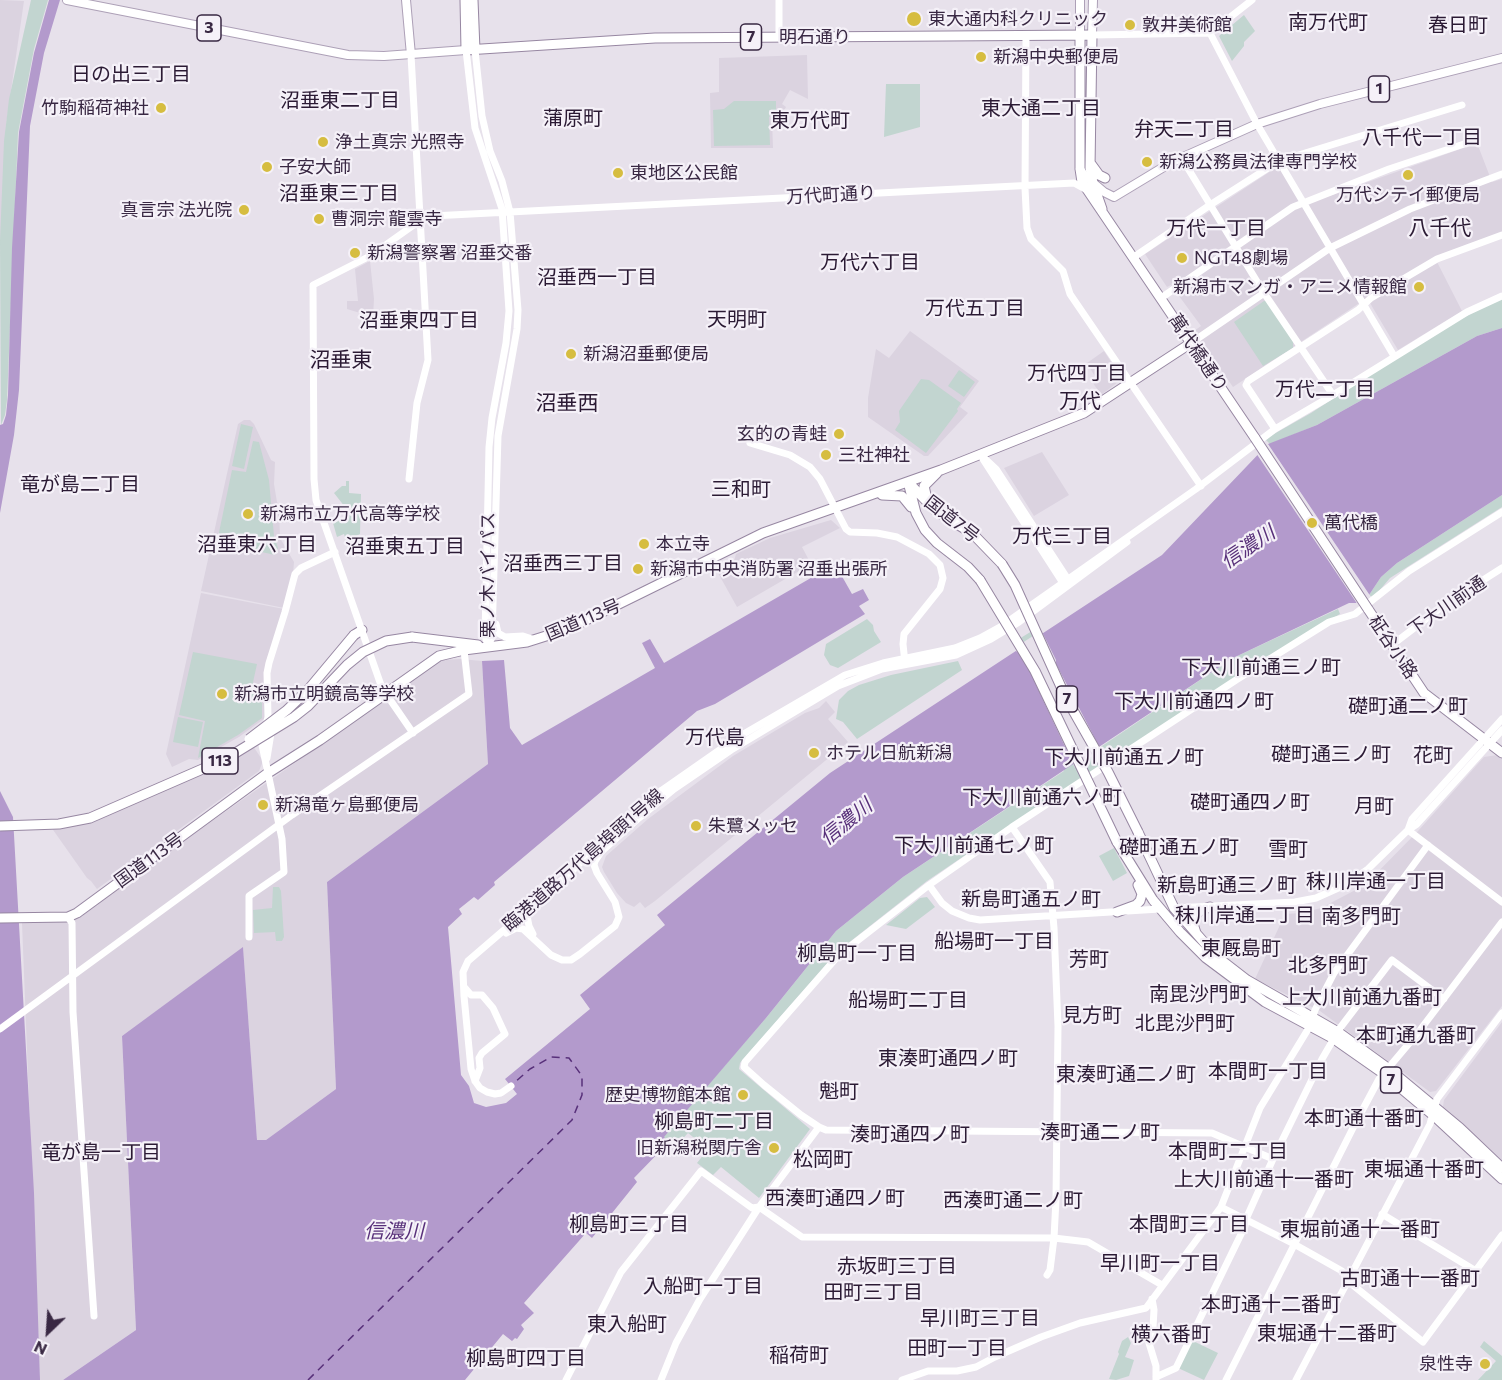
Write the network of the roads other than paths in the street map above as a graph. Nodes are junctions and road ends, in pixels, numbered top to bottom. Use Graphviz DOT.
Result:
graph roads {
  1 [pos="69,0"];
  2 [pos="406,0"];
  3 [pos="465,0"];
  4 [pos="473,0"];
  5 [pos="779,0"];
  6 [pos="1080,0"];
  7 [pos="1093,0"];
  8 [pos="1252,0"];
  9 [pos="1210,33"];
  10 [pos="1026,35"];
  11 [pos="1080,35"];
  12 [pos="1092,35"];
  13 [pos="779,37"];
  14 [pos="471,50"];
  15 [pos="411,55"];
  16 [pos="1502,58"];
  17 [pos="1462,105"];
  18 [pos="1257,124"];
  19 [pos="1476,140"];
  20 [pos="1181,157"];
  21 [pos="1279,161"];
  22 [pos="1090,162"];
  23 [pos="1502,174"];
  24 [pos="1105,178"];
  25 [pos="1025,186"];
  26 [pos="1085,186"];
  27 [pos="1101,195"];
  28 [pos="1304,202"];
  29 [pos="1210,205"];
  30 [pos="1102,209"];
  31 [pos="506,212"];
  32 [pos="421,221"];
  33 [pos="1502,235"];
  34 [pos="1237,247"];
  35 [pos="1330,248"];
  36 [pos="1134,257"];
  37 [pos="1264,293"];
  38 [pos="1502,296"];
  39 [pos="1161,298"];
  40 [pos="1364,305"];
  41 [pos="1191,343"];
  42 [pos="1302,346"];
  43 [pos="1394,356"];
  44 [pos="1131,384"];
  45 [pos="1333,395"];
  46 [pos="1275,429"];
  47 [pos="750,443"];
  48 [pos="981,455"];
  49 [pos="941,470"];
  50 [pos="409,479"];
  51 [pos="909,482"];
  52 [pos="1201,486"];
  53 [pos="871,495"];
  54 [pos="835,508"];
  55 [pos="936,510"];
  56 [pos="1502,512"];
  57 [pos="920,522"];
  58 [pos="334,552"];
  59 [pos="1502,568"];
  60 [pos="1066,582"];
  61 [pos="494,594"];
  62 [pos="1368,609"];
  63 [pos="358,632"];
  64 [pos="535,640"];
  65 [pos="1392,645"];
  66 [pos="488,646"];
  67 [pos="464,650"];
  68 [pos="905,662"];
  69 [pos="384,694"];
  70 [pos="1502,719"];
  71 [pos="1502,730"];
  72 [pos="413,733"];
  73 [pos="1487,741"];
  74 [pos="1502,753"];
  75 [pos="268,773"];
  76 [pos="0,821"];
  77 [pos="279,825"];
  78 [pos="0,826"];
  79 [pos="1012,827"];
  80 [pos="1407,830"];
  81 [pos="1428,845"];
  82 [pos="1126,859"];
  83 [pos="594,864"];
  84 [pos="578,867"];
  85 [pos="929,885"];
  86 [pos="1502,902"];
  87 [pos="1210,907"];
  88 [pos="1174,908"];
  89 [pos="1160,909"];
  90 [pos="526,911"];
  91 [pos="1117,912"];
  92 [pos="1053,916"];
  93 [pos="69,917"];
  94 [pos="0,918"];
  95 [pos="1502,922"];
  96 [pos="249,937"];
  97 [pos="496,938"];
  98 [pos="539,944"];
  99 [pos="1203,944"];
  100 [pos="71,977"];
  101 [pos="465,988"];
  102 [pos="1444,999"];
  103 [pos="1502,1013"];
  104 [pos="1312,1022"];
  105 [pos="0,1029"];
  106 [pos="1336,1036"];
  107 [pos="1387,1071"];
  108 [pos="475,1081"];
  109 [pos="511,1086"];
  110 [pos="1434,1111"];
  111 [pos="819,1127"];
  112 [pos="1056,1132"];
  113 [pos="1245,1146"];
  114 [pos="1273,1159"];
  115 [pos="1502,1168"];
  116 [pos="1502,1179"];
  117 [pos="759,1207"];
  118 [pos="1221,1207"];
  119 [pos="1382,1214"];
  120 [pos="1246,1219"];
  121 [pos="1502,1235"];
  122 [pos="1054,1238"];
  123 [pos="1294,1244"];
  124 [pos="1476,1271"];
  125 [pos="1047,1275"];
  126 [pos="1348,1278"];
  127 [pos="1162,1285"];
  128 [pos="1152,1299"];
  129 [pos="94,1316"];
  130 [pos="1156,1379"];
  131 [pos="566,1380"];
  132 [pos="661,1380"];
  133 [pos="902,1380"];
  134 [pos="1226,1380"];
  135 [pos="1296,1380"];
  1 -- 15 [label="main road, 3"];
  2 -- 15 [label="main road"];
  3 -- 14 [label="highway, 栗ノ木バイパス"];
  4 -- 14 [label="highway, 栗ノ木バイパス"];
  5 -- 13 [label="street"];
  6 -- 11 [label="main road"];
  7 -- 12 [label="main road"];
  8 -- 9 [label="street"];
  9 -- 12 [label="street"];
  9 -- 18 [label="street"];
  10 -- 11 [label="highway, 明石通り / 7"];
  10 -- 13 [label="highway, 明石通り / 7"];
  10 -- 25 [label="street"];
  11 -- 12 [label="highway, 明石通り / 7"];
  11 -- 26 [label="highway"];
  12 -- 22 [label="highway"];
  13 -- 14 [label="highway, 明石通り / 7"];
  14 -- 15 [label="main road, 3"];
  14 -- 31 [label="street, 栗ノ木バイパス"];
  15 -- 32 [label="street"];
  16 -- 18 [label="main road, 1"];
  17 -- 21 [label="street"];
  18 -- 20 [label="main road, 1"];
  18 -- 21 [label="street"];
  19 -- 28 [label="street"];
  20 -- 27 [label="main road, 1"];
  20 -- 29 [label="street"];
  21 -- 28 [label="street"];
  21 -- 29 [label="street"];
  22 -- 24 [label="highway"];
  22 -- 26 [label="highway"];
  23 -- 35 [label="street"];
  24 -- 27 [label="main road"];
  25 -- 26 [label="street, 万代町通り"];
  25 -- 31 [label="street, 万代町通り"];
  25 -- 44 [label="street"];
  26 -- 27 [label="highway, 萬代橋通り"];
  26 -- 30 [label="highway, 萬代橋通り"];
  27 -- 30 [label="highway, 萬代橋通り"];
  28 -- 34 [label="street"];
  28 -- 35 [label="street"];
  29 -- 34 [label="street"];
  29 -- 36 [label="street"];
  30 -- 36 [label="highway, 萬代橋通り"];
  31 -- 32 [label="street, 万代町通り"];
  31 -- 61 [label="street, 栗ノ木バイパス"];
  31 -- 66 [label="street, 栗ノ木バイパス"];
  32 -- 50 [label="street"];
  32 -- 58 [label="street"];
  33 -- 40 [label="street"];
  34 -- 37 [label="street"];
  34 -- 39 [label="street"];
  35 -- 37 [label="street"];
  35 -- 40 [label="street"];
  36 -- 39 [label="highway, 萬代橋通り"];
  37 -- 41 [label="street"];
  37 -- 42 [label="street"];
  38 -- 43 [label="street, 臨港道路万代島埠頭1号線"];
  39 -- 41 [label="highway, 萬代橋通り"];
  40 -- 42 [label="street"];
  40 -- 43 [label="street"];
  41 -- 44 [label="highway, 国道113号 / 113"];
  41 -- 62 [label="highway, 萬代橋通り, bridge"];
  42 -- 45 [label="street"];
  42 -- 46 [label="street"];
  43 -- 45 [label="street, 臨港道路万代島埠頭1号線"];
  44 -- 48 [label="highway, 国道113号 / 113"];
  44 -- 52 [label="street"];
  45 -- 46 [label="street, 臨港道路万代島埠頭1号線"];
  46 -- 52 [label="street, 臨港道路万代島埠頭1号線"];
  47 -- 54 [label="street"];
  48 -- 49 [label="highway, 国道113号 / 113"];
  48 -- 60 [label="street"];
  49 -- 51 [label="highway, 国道113号 / 113"];
  49 -- 55 [label="highway"];
  51 -- 53 [label="highway, 国道113号 / 113"];
  51 -- 55 [label="highway, 国道7号 / 7"];
  51 -- 57 [label="highway, 国道7号 / 7"];
  52 -- 60 [label="street, 臨港道路万代島埠頭1号線"];
  53 -- 54 [label="highway, 国道113号 / 113"];
  53 -- 57 [label="highway"];
  54 -- 64 [label="highway, 国道113号 / 113"];
  54 -- 68 [label="street"];
  55 -- 88 [label="highway, 国道7号 / 7, bridge"];
  56 -- 79 [label="street"];
  57 -- 82 [label="highway, 国道7号 / 7, bridge"];
  58 -- 63 [label="street"];
  58 -- 75 [label="street"];
  59 -- 65 [label="street, 下大川前通"];
  60 -- 68 [label="street, 臨港道路万代島埠頭1号線"];
  61 -- 64 [label="street"];
  61 -- 66 [label="street, 栗ノ木バイパス"];
  62 -- 65 [label="highway, 柾谷小路"];
  63 -- 69 [label="street"];
  63 -- 76 [label="highway, 113, bridge"];
  64 -- 66 [label="highway, 国道113号 / 113"];
  65 -- 73 [label="highway, 柾谷小路"];
  66 -- 67 [label="highway, 国道113号 / 113"];
  66 -- 78 [label="highway, 113, bridge"];
  67 -- 69 [label="highway, 国道113号 / 113"];
  67 -- 72 [label="street"];
  68 -- 83 [label="street, 臨港道路万代島埠頭1号線"];
  68 -- 84 [label="street, 臨港道路万代島埠頭1号線"];
  69 -- 72 [label="street"];
  69 -- 75 [label="highway, 国道113号 / 113"];
  70 -- 73 [label="street"];
  71 -- 73 [label="street"];
  72 -- 77 [label="street"];
  73 -- 74 [label="highway, 柾谷小路"];
  73 -- 80 [label="street"];
  75 -- 77 [label="street"];
  75 -- 93 [label="highway, 国道113号 / 113"];
  77 -- 96 [label="street"];
  77 -- 100 [label="street"];
  79 -- 85 [label="street"];
  79 -- 92 [label="street"];
  80 -- 81 [label="street"];
  80 -- 87 [label="street"];
  81 -- 86 [label="street"];
  81 -- 104 [label="street"];
  82 -- 89 [label="highway, 国道7号 / 7"];
  82 -- 91 [label="highway"];
  83 -- 84 [label="street"];
  83 -- 98 [label="street, 臨港道路万代島埠頭1号線"];
  84 -- 90 [label="street, 臨港道路万代島埠頭1号線"];
  85 -- 92 [label="street"];
  85 -- 111 [label="street"];
  87 -- 88 [label="street"];
  87 -- 99 [label="highway"];
  88 -- 89 [label="highway"];
  88 -- 99 [label="highway, 国道7号 / 7"];
  89 -- 91 [label="street"];
  89 -- 104 [label="highway, 国道7号 / 7"];
  90 -- 97 [label="street, 臨港道路万代島埠頭1号線"];
  90 -- 98 [label="street"];
  91 -- 92 [label="street"];
  92 -- 112 [label="street"];
  93 -- 94 [label="highway"];
  93 -- 100 [label="street"];
  95 -- 102 [label="street"];
  97 -- 98 [label="street, 臨港道路万代島埠頭1号線"];
  97 -- 101 [label="street"];
  99 -- 104 [label="highway, 国道7号 / 7"];
  100 -- 105 [label="street"];
  100 -- 129 [label="street"];
  101 -- 108 [label="street"];
  101 -- 108 [label="street"];
  102 -- 106 [label="street"];
  102 -- 107 [label="street"];
  103 -- 110 [label="street"];
  104 -- 106 [label="highway, 国道7号 / 7"];
  104 -- 113 [label="street"];
  106 -- 107 [label="highway, 国道7号 / 7"];
  106 -- 114 [label="street"];
  107 -- 110 [label="highway, 国道7号 / 7"];
  107 -- 123 [label="street"];
  108 -- 109 [label="street"];
  110 -- 115 [label="highway, 国道7号 / 7"];
  110 -- 116 [label="highway, 国道7号 / 7"];
  110 -- 119 [label="street"];
  111 -- 112 [label="street"];
  111 -- 117 [label="street"];
  112 -- 113 [label="street"];
  112 -- 122 [label="street"];
  113 -- 114 [label="street"];
  113 -- 118 [label="street"];
  114 -- 120 [label="street"];
  117 -- 122 [label="street"];
  117 -- 131 [label="street"];
  117 -- 132 [label="street"];
  118 -- 120 [label="street"];
  118 -- 127 [label="street"];
  119 -- 124 [label="street"];
  119 -- 126 [label="street"];
  120 -- 123 [label="street"];
  120 -- 130 [label="street"];
  121 -- 124 [label="street"];
  122 -- 125 [label="street"];
  122 -- 127 [label="street"];
  123 -- 126 [label="street"];
  123 -- 134 [label="street"];
  124 -- 126 [label="street"];
  126 -- 135 [label="street"];
  127 -- 128 [label="street"];
  128 -- 130 [label="street"];
  128 -- 133 [label="street"];
}
